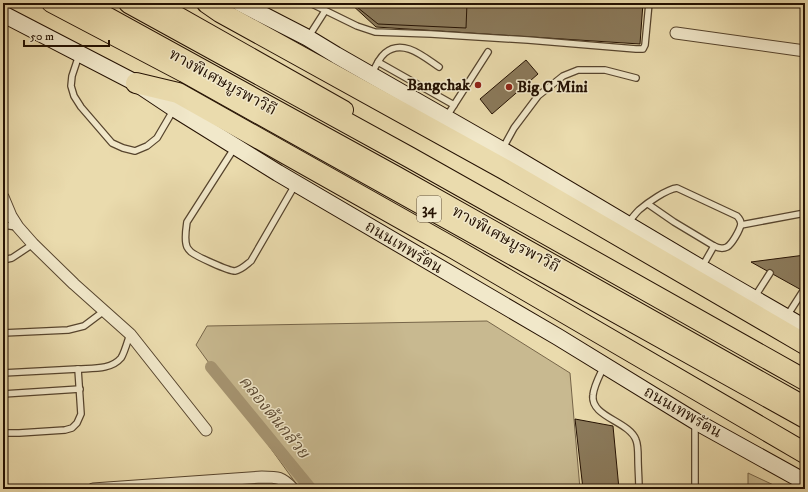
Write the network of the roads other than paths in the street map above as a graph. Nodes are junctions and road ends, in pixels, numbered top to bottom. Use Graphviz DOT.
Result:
graph roads {
  1 [pos="51,3"];
  2 [pos="81,3"];
  3 [pos="129,3"];
  4 [pos="155,3"];
  5 [pos="190,3"];
  6 [pos="241,3"];
  7 [pos="310,3"];
  8 [pos="649,3"];
  9 [pos="213,8"];
  10 [pos="325,10"];
  11 [pos="3,14"];
  12 [pos="676,33"];
  13 [pos="308,38"];
  14 [pos="805,51"];
  15 [pos="488,52"];
  16 [pos="80,54"];
  17 [pos="439,67"];
  18 [pos="374,69"];
  19 [pos="184,72"];
  20 [pos="636,78"];
  21 [pos="136,83"];
  22 [pos="176,101"];
  23 [pos="450,111"];
  24 [pos="236,147"];
  25 [pos="503,160"];
  26 [pos="296,183"];
  27 [pos="3,197"];
  28 [pos="648,204"];
  29 [pos="805,213"];
  30 [pos="627,224"];
  31 [pos="3,225"];
  32 [pos="741,225"];
  33 [pos="18,227"];
  34 [pos="33,244"];
  35 [pos="714,246"];
  36 [pos="3,260"];
  37 [pos="701,268"];
  38 [pos="770,273"];
  39 [pos="803,291"];
  40 [pos="754,298"];
  41 [pos="104,311"];
  42 [pos="787,317"];
  43 [pos="805,328"];
  44 [pos="3,333"];
  45 [pos="130,334"];
  46 [pos="805,344"];
  47 [pos="604,365"];
  48 [pos="78,369"];
  49 [pos="805,372"];
  50 [pos="3,373"];
  51 [pos="805,380"];
  52 [pos="80,389"];
  53 [pos="3,394"];
  54 [pos="805,407"];
  55 [pos="805,419"];
  56 [pos="695,421"];
  57 [pos="206,430"];
  58 [pos="3,433"];
  59 [pos="805,453"];
  60 [pos="805,482"];
  61 [pos="93,489"];
  62 [pos="293,489"];
  63 [pos="639,489"];
  64 [pos="695,489"];
  1 -- 19 [label="highway, 34"];
  2 -- 54 [label="highway, ทางพิเศษบูรพาวิถี"];
  3 -- 51 [label="highway, ทางพิเศษบูรพาวิถี"];
  4 -- 49 [label="highway"];
  5 -- 9 [label="highway"];
  6 -- 13 [label="main road"];
  7 -- 10 [label="lane"];
  8 -- 10 [label="lane"];
  9 -- 25 [label="highway"];
  10 -- 13 [label="lane"];
  11 -- 16 [label="main road"];
  12 -- 14 [label="street"];
  13 -- 18 [label="main road"];
  15 -- 23 [label="lane"];
  16 -- 21 [label="main road"];
  16 -- 22 [label="lane"];
  17 -- 18 [label="lane"];
  18 -- 23 [label="main road"];
  19 -- 22 [label="highway"];
  19 -- 55 [label="highway, 34"];
  20 -- 25 [label="lane"];
  21 -- 22 [label="highway"];
  22 -- 24 [label="main road, ถนนเทพรัตน"];
  22 -- 59 [label="highway"];
  23 -- 25 [label="main road"];
  24 -- 26 [label="main road, ถนนเทพรัตน"];
  24 -- 26 [label="lane"];
  25 -- 30 [label="main road"];
  25 -- 46 [label="highway"];
  26 -- 47 [label="main road, ถนนเทพรัตน"];
  27 -- 33 [label="street"];
  28 -- 30 [label="lane"];
  28 -- 32 [label="lane"];
  28 -- 35 [label="lane"];
  29 -- 32 [label="lane"];
  30 -- 37 [label="main road"];
  31 -- 33 [label="lane"];
  32 -- 35 [label="lane"];
  33 -- 34 [label="street"];
  34 -- 36 [label="lane"];
  34 -- 41 [label="street"];
  35 -- 37 [label="lane"];
  37 -- 40 [label="main road"];
  38 -- 40 [label="lane"];
  39 -- 42 [label="lane"];
  40 -- 42 [label="main road"];
  41 -- 44 [label="lane"];
  41 -- 45 [label="street"];
  42 -- 43 [label="main road"];
  45 -- 48 [label="lane"];
  45 -- 57 [label="street"];
  47 -- 56 [label="main road, ถนนเทพรัตน"];
  47 -- 63 [label="lane"];
  48 -- 50 [label="lane"];
  48 -- 52 [label="lane"];
  52 -- 53 [label="lane"];
  52 -- 58 [label="lane"];
  56 -- 60 [label="main road, ถนนเทพรัตน"];
  56 -- 64 [label="lane"];
  61 -- 62 [label="street"];
}
